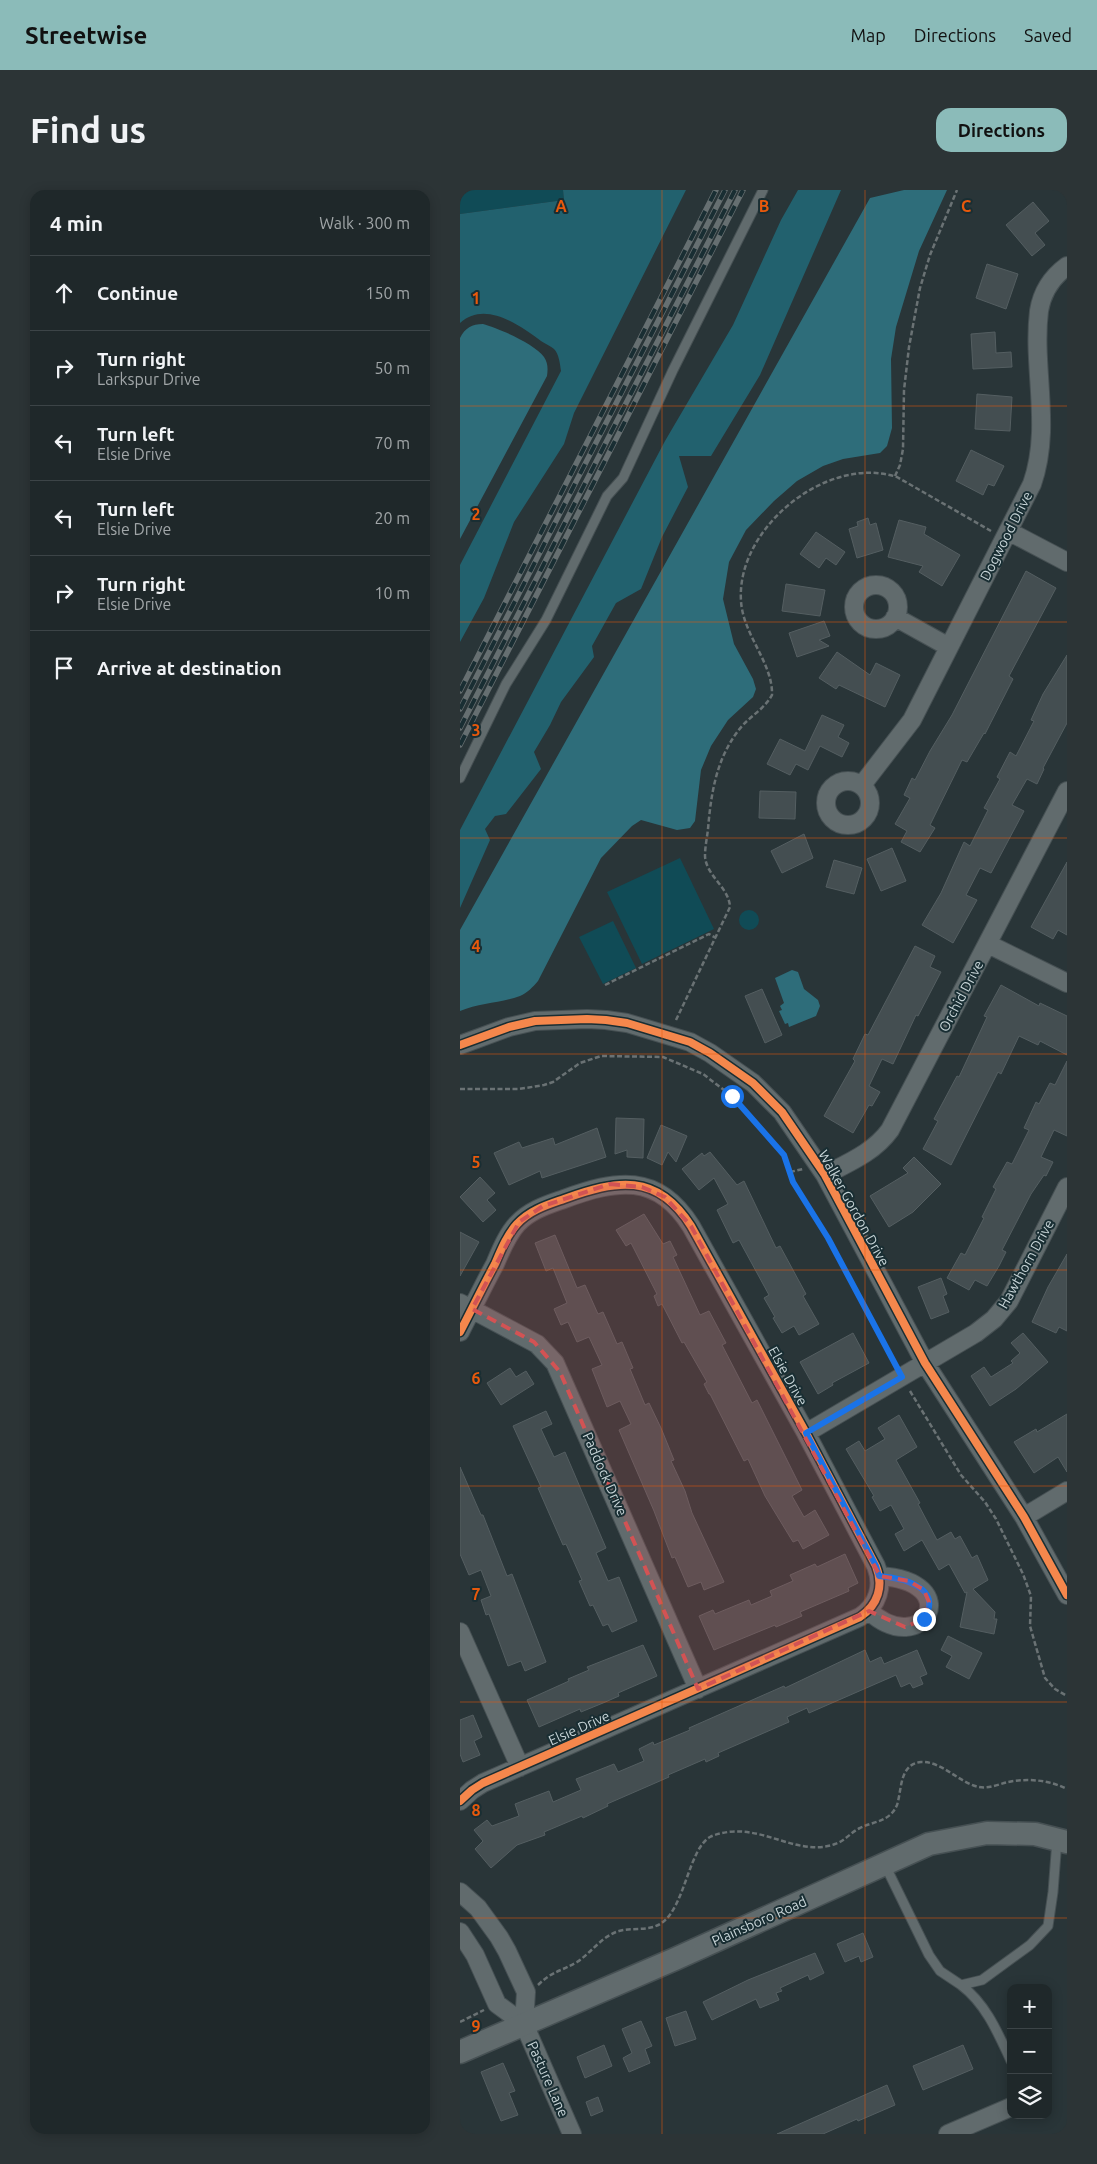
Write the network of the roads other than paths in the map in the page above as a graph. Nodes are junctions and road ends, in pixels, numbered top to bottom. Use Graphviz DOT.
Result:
graph roads {
  1 [pos="763,190"];
  2 [pos="1067,266"];
  3 [pos="1007,535"];
  4 [pos="1067,562"];
  5 [pos="895,617"];
  6 [pos="949,647"];
  7 [pos="460,778"];
  8 [pos="862,785"];
  9 [pos="1067,790"];
  10 [pos="988,944"];
  11 [pos="1067,983"];
  12 [pos="460,1045"];
  13 [pos="826,1175"];
  14 [pos="1067,1187"];
  15 [pos="466,1306"];
  16 [pos="460,1332"];
  17 [pos="925,1363"];
  18 [pos="806,1433"];
  19 [pos="1067,1491"];
  20 [pos="1024,1517"];
  21 [pos="879,1576"];
  22 [pos="1067,1595"];
  23 [pos="869,1610"];
  24 [pos="460,1632"];
  25 [pos="698,1689"];
  26 [pos="520,1767"];
  27 [pos="460,1801"];
  28 [pos="1062,1841"];
  29 [pos="884,1863"];
  30 [pos="460,1892"];
  31 [pos="460,1932"];
  32 [pos="961,1985"];
  33 [pos="524,2024"];
  34 [pos="460,2052"];
  35 [pos="1007,2052"];
  36 [pos="1007,2109"];
  37 [pos="572,2134"];
  38 [pos="948,2134"];
  1 -- 7 [label="lane"];
  2 -- 3 [label="street, Dogwood Drive"];
  3 -- 4 [label="street"];
  3 -- 6 [label="street, Dogwood Drive"];
  5 -- 6 [label="street"];
  6 -- 8 [label="street, Dogwood Drive"];
  9 -- 10 [label="street, Orchid Drive"];
  10 -- 11 [label="street"];
  10 -- 13 [label="street, Orchid Drive"];
  12 -- 13 [label="street, Walker Gordon Drive"];
  13 -- 17 [label="street, Walker Gordon Drive"];
  14 -- 17 [label="street, Hawthorn Drive"];
  15 -- 16 [label="street, Elsie Drive"];
  15 -- 18 [label="street, Elsie Drive"];
  15 -- 25 [label="street, Paddock Drive"];
  17 -- 18 [label="street, Hawthorn Drive"];
  17 -- 20 [label="street, Walker Gordon Drive"];
  18 -- 21 [label="street, Elsie Drive"];
  19 -- 20 [label="street"];
  20 -- 22 [label="street, Walker Gordon Drive"];
  21 -- 23 [label="street"];
  21 -- 23 [label="street"];
  23 -- 25 [label="street, Elsie Drive"];
  24 -- 26 [label="street"];
  25 -- 26 [label="street, Elsie Drive"];
  26 -- 27 [label="street, Elsie Drive"];
  28 -- 29 [label="street, Plainsboro Road"];
  28 -- 32 [label="lane"];
  29 -- 32 [label="lane"];
  29 -- 33 [label="street, Plainsboro Road"];
  30 -- 33 [label="street"];
  31 -- 33 [label="street"];
  32 -- 35 [label="lane"];
  33 -- 34 [label="street, Plainsboro Road"];
  33 -- 37 [label="street, Pasture Lane"];
  36 -- 38 [label="street"];
}
